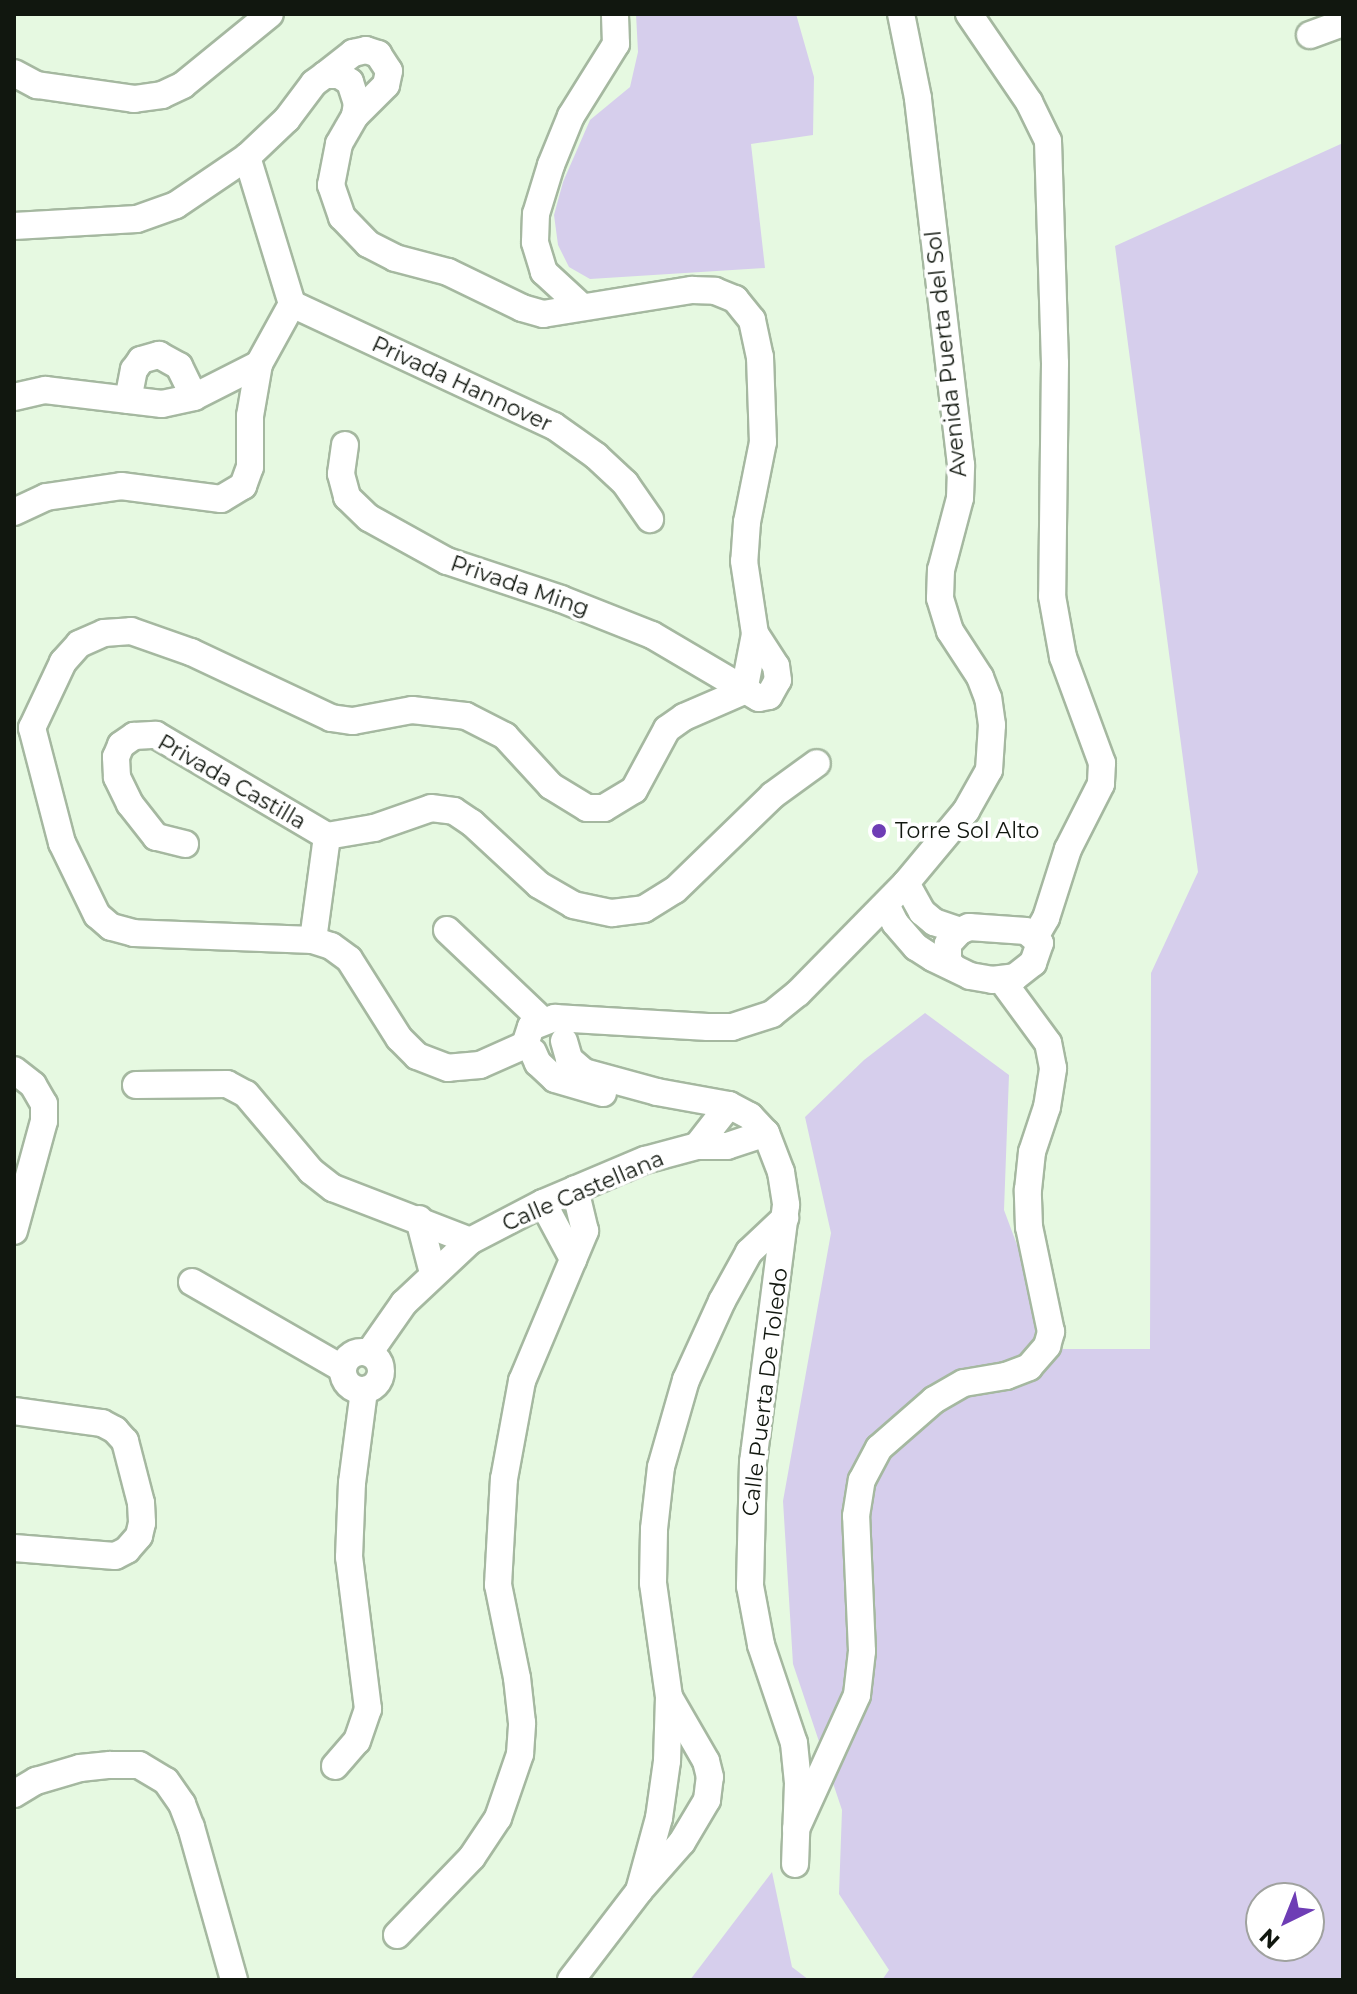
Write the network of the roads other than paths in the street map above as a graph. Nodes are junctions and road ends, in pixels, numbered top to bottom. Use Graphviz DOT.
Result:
graph roads {
  1 [pos="270,14"];
  2 [pos="615,14"];
  3 [pos="901,14"];
  4 [pos="969,14"];
  5 [pos="1343,23"];
  6 [pos="1310,35"];
  7 [pos="14,73"];
  8 [pos="325,75"];
  9 [pos="355,116"];
  10 [pos="247,157"];
  11 [pos="14,226"];
  12 [pos="544,272"];
  13 [pos="507,299"];
  14 [pos="292,304"];
  15 [pos="582,307"];
  16 [pos="259,364"];
  17 [pos="14,397"];
  18 [pos="194,397"];
  19 [pos="128,400"];
  20 [pos="345,445"];
  21 [pos="14,512"];
  22 [pos="650,519"];
  23 [pos="744,691"];
  24 [pos="817,763"];
  25 [pos="327,836"];
  26 [pos="185,844"];
  27 [pos="906,883"];
  28 [pos="886,905"];
  29 [pos="447,930"];
  30 [pos="960,931"];
  31 [pos="1035,937"];
  32 [pos="313,940"];
  33 [pos="847,944"];
  34 [pos="916,947"];
  35 [pos="953,967"];
  36 [pos="1001,979"];
  37 [pos="542,1020"];
  38 [pos="591,1021"];
  39 [pos="564,1041"];
  40 [pos="529,1049"];
  41 [pos="23,1078"];
  42 [pos="136,1085"];
  43 [pos="657,1092"];
  44 [pos="729,1105"];
  45 [pos="766,1133"];
  46 [pos="697,1146"];
  47 [pos="575,1189"];
  48 [pos="543,1203"];
  49 [pos="785,1218"];
  50 [pos="419,1219"];
  51 [pos="14,1231"];
  52 [pos="470,1241"];
  53 [pos="573,1259"];
  54 [pos="781,1259"];
  55 [pos="739,1270"];
  56 [pos="433,1273"];
  57 [pos="192,1282"];
  58 [pos="369,1353"];
  59 [pos="343,1369"];
  60 [pos="364,1390"];
  61 [pos="14,1411"];
  62 [pos="14,1548"];
  63 [pos="669,1697"];
  64 [pos="335,1766"];
  65 [pos="14,1794"];
  66 [pos="796,1829"];
  67 [pos="795,1864"];
  68 [pos="639,1891"];
  69 [pos="397,1935"];
  70 [pos="234,1980"];
  71 [pos="571,1980"];
  1 -- 7 [label="street"];
  2 -- 12 [label="street"];
  3 -- 27 [label="street, Avenida Puerta del Sol"];
  4 -- 31 [label="street"];
  5 -- 6 [label="street"];
  8 -- 9 [label="street"];
  8 -- 9 [label="street"];
  8 -- 10 [label="street"];
  9 -- 13 [label="street"];
  10 -- 11 [label="street"];
  10 -- 14 [label="street"];
  12 -- 13 [label="street"];
  12 -- 15 [label="street"];
  13 -- 15 [label="street"];
  14 -- 16 [label="street"];
  14 -- 22 [label="street, Privada Hannover"];
  15 -- 23 [label="street"];
  16 -- 18 [label="street"];
  16 -- 21 [label="street"];
  17 -- 19 [label="street"];
  18 -- 19 [label="street"];
  18 -- 19 [label="street"];
  20 -- 23 [label="street, Privada Ming"];
  23 -- 32 [label="street"];
  24 -- 25 [label="street, Privada Castilla"];
  25 -- 26 [label="street, Privada Castilla"];
  25 -- 32 [label="street"];
  27 -- 28 [label="street, Avenida Puerta del Sol"];
  27 -- 30 [label="street"];
  28 -- 33 [label="street, Avenida Puerta del Sol"];
  28 -- 34 [label="street"];
  29 -- 37 [label="street"];
  30 -- 31 [label="street"];
  30 -- 35 [label="street"];
  31 -- 36 [label="street"];
  32 -- 40 [label="street"];
  33 -- 34 [label="street"];
  33 -- 38 [label="street, Avenida Puerta del Sol"];
  34 -- 35 [label="street"];
  35 -- 36 [label="street"];
  36 -- 66 [label="street"];
  37 -- 38 [label="street, Avenida Puerta del Sol"];
  37 -- 40 [label="street"];
  38 -- 39 [label="street"];
  39 -- 40 [label="street"];
  39 -- 43 [label="street"];
  40 -- 43 [label="street"];
  41 -- 51 [label="street"];
  42 -- 50 [label="street"];
  43 -- 44 [label="street"];
  44 -- 45 [label="street"];
  44 -- 46 [label="street"];
  45 -- 46 [label="street, Calle Castellana"];
  45 -- 49 [label="street, Calle Puerta De Toledo"];
  46 -- 47 [label="street, Calle Castellana"];
  47 -- 48 [label="street, Calle Castellana"];
  47 -- 53 [label="street"];
  48 -- 52 [label="street, Calle Castellana"];
  48 -- 53 [label="street"];
  49 -- 54 [label="street, Calle Puerta De Toledo"];
  49 -- 55 [label="street"];
  50 -- 52 [label="street"];
  50 -- 56 [label="street"];
  52 -- 56 [label="street, Calle Castellana"];
  53 -- 69 [label="street"];
  54 -- 55 [label="street"];
  54 -- 66 [label="street, Calle Puerta De Toledo"];
  55 -- 63 [label="street"];
  56 -- 58 [label="street, Calle Castellana"];
  57 -- 59 [label="street"];
  58 -- 59 [label="street"];
  58 -- 60 [label="street"];
  59 -- 60 [label="street"];
  60 -- 64 [label="street"];
  61 -- 62 [label="street"];
  63 -- 68 [label="street"];
  63 -- 68 [label="street"];
  65 -- 70 [label="street"];
  66 -- 67 [label="street, Calle Puerta De Toledo"];
  68 -- 71 [label="street"];
}
